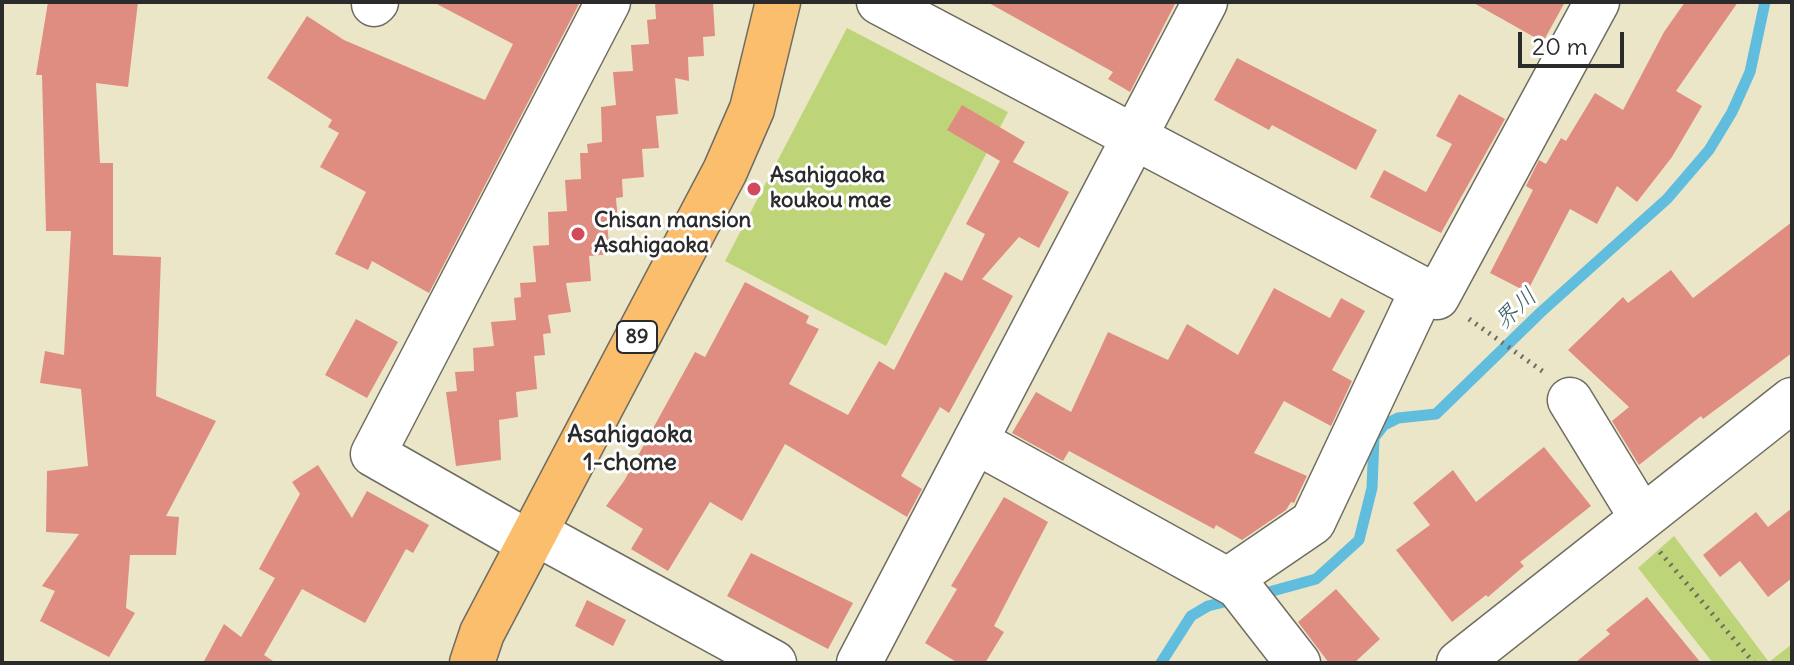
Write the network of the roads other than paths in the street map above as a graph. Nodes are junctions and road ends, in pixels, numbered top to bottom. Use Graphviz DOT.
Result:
graph roads {
  1 [pos="608,2"];
  2 [pos="778,2"];
  3 [pos="879,2"];
  4 [pos="1205,2"];
  5 [pos="1597,2"];
  6 [pos="1135,137"];
  7 [pos="1423,289"];
  8 [pos="1570,400"];
  9 [pos="1792,400"];
  10 [pos="975,441"];
  11 [pos="1648,532"];
  12 [pos="531,538"];
  13 [pos="1228,580"];
  14 [pos="472,663"];
  15 [pos="774,663"];
  16 [pos="859,663"];
  17 [pos="1298,663"];
  18 [pos="1459,663"];
  1 -- 12 [label="street"];
  2 -- 12 [label="main road, 89"];
  3 -- 6 [label="street"];
  4 -- 6 [label="street"];
  5 -- 7 [label="street"];
  6 -- 7 [label="street"];
  6 -- 10 [label="street"];
  7 -- 13 [label="street"];
  8 -- 11 [label="street"];
  9 -- 11 [label="street"];
  10 -- 13 [label="street"];
  10 -- 16 [label="street"];
  11 -- 18 [label="street"];
  12 -- 14 [label="main road, 89"];
  12 -- 15 [label="street"];
  13 -- 17 [label="street"];
}
